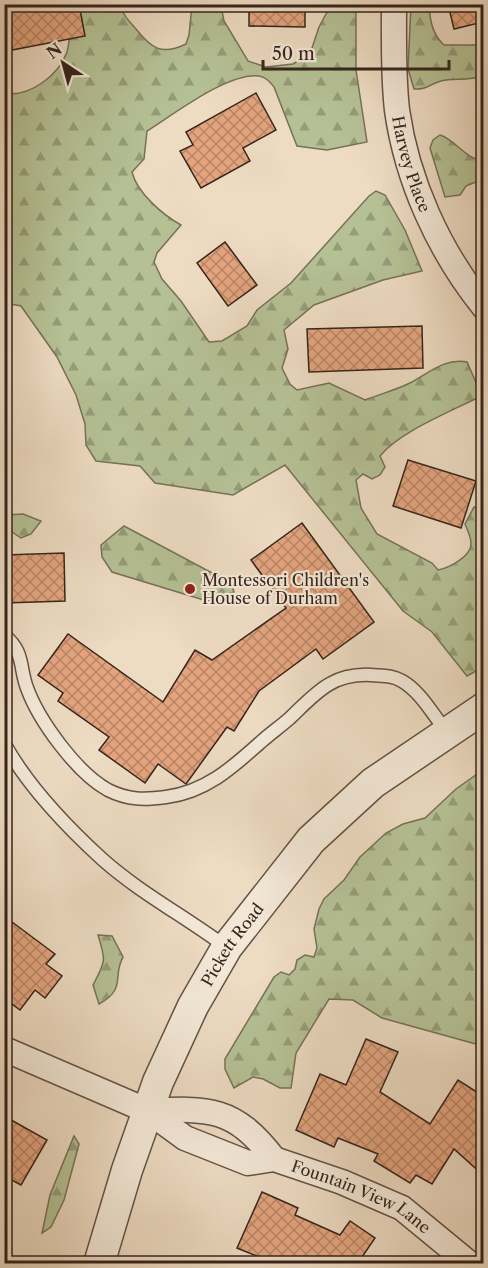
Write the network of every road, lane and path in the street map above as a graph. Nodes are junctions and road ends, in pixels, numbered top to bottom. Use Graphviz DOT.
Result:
graph roads {
  1 [pos="394,4"];
  2 [pos="483,306"];
  3 [pos="4,636"];
  4 [pos="483,708"];
  5 [pos="447,732"];
  6 [pos="4,743"];
  7 [pos="227,947"];
  8 [pos="4,1049"];
  9 [pos="147,1111"];
  10 [pos="235,1120"];
  11 [pos="222,1153"];
  12 [pos="274,1159"];
  13 [pos="99,1263"];
  14 [pos="470,1263"];
  1 -- 2 [label="street, Harvey Place"];
  3 -- 5 [label="lane"];
  4 -- 5 [label="street, Pickett Road"];
  5 -- 7 [label="street, Pickett Road"];
  6 -- 7 [label="lane"];
  7 -- 9 [label="street, Pickett Road"];
  8 -- 9 [label="street"];
  9 -- 10 [label="street, Fountain View Lane"];
  9 -- 11 [label="street, Fountain View Lane"];
  9 -- 13 [label="street, Pickett Road"];
  10 -- 11 [label="street"];
  10 -- 12 [label="street, Fountain View Lane"];
  11 -- 12 [label="street, Fountain View Lane"];
  12 -- 14 [label="street, Fountain View Lane"];
}
